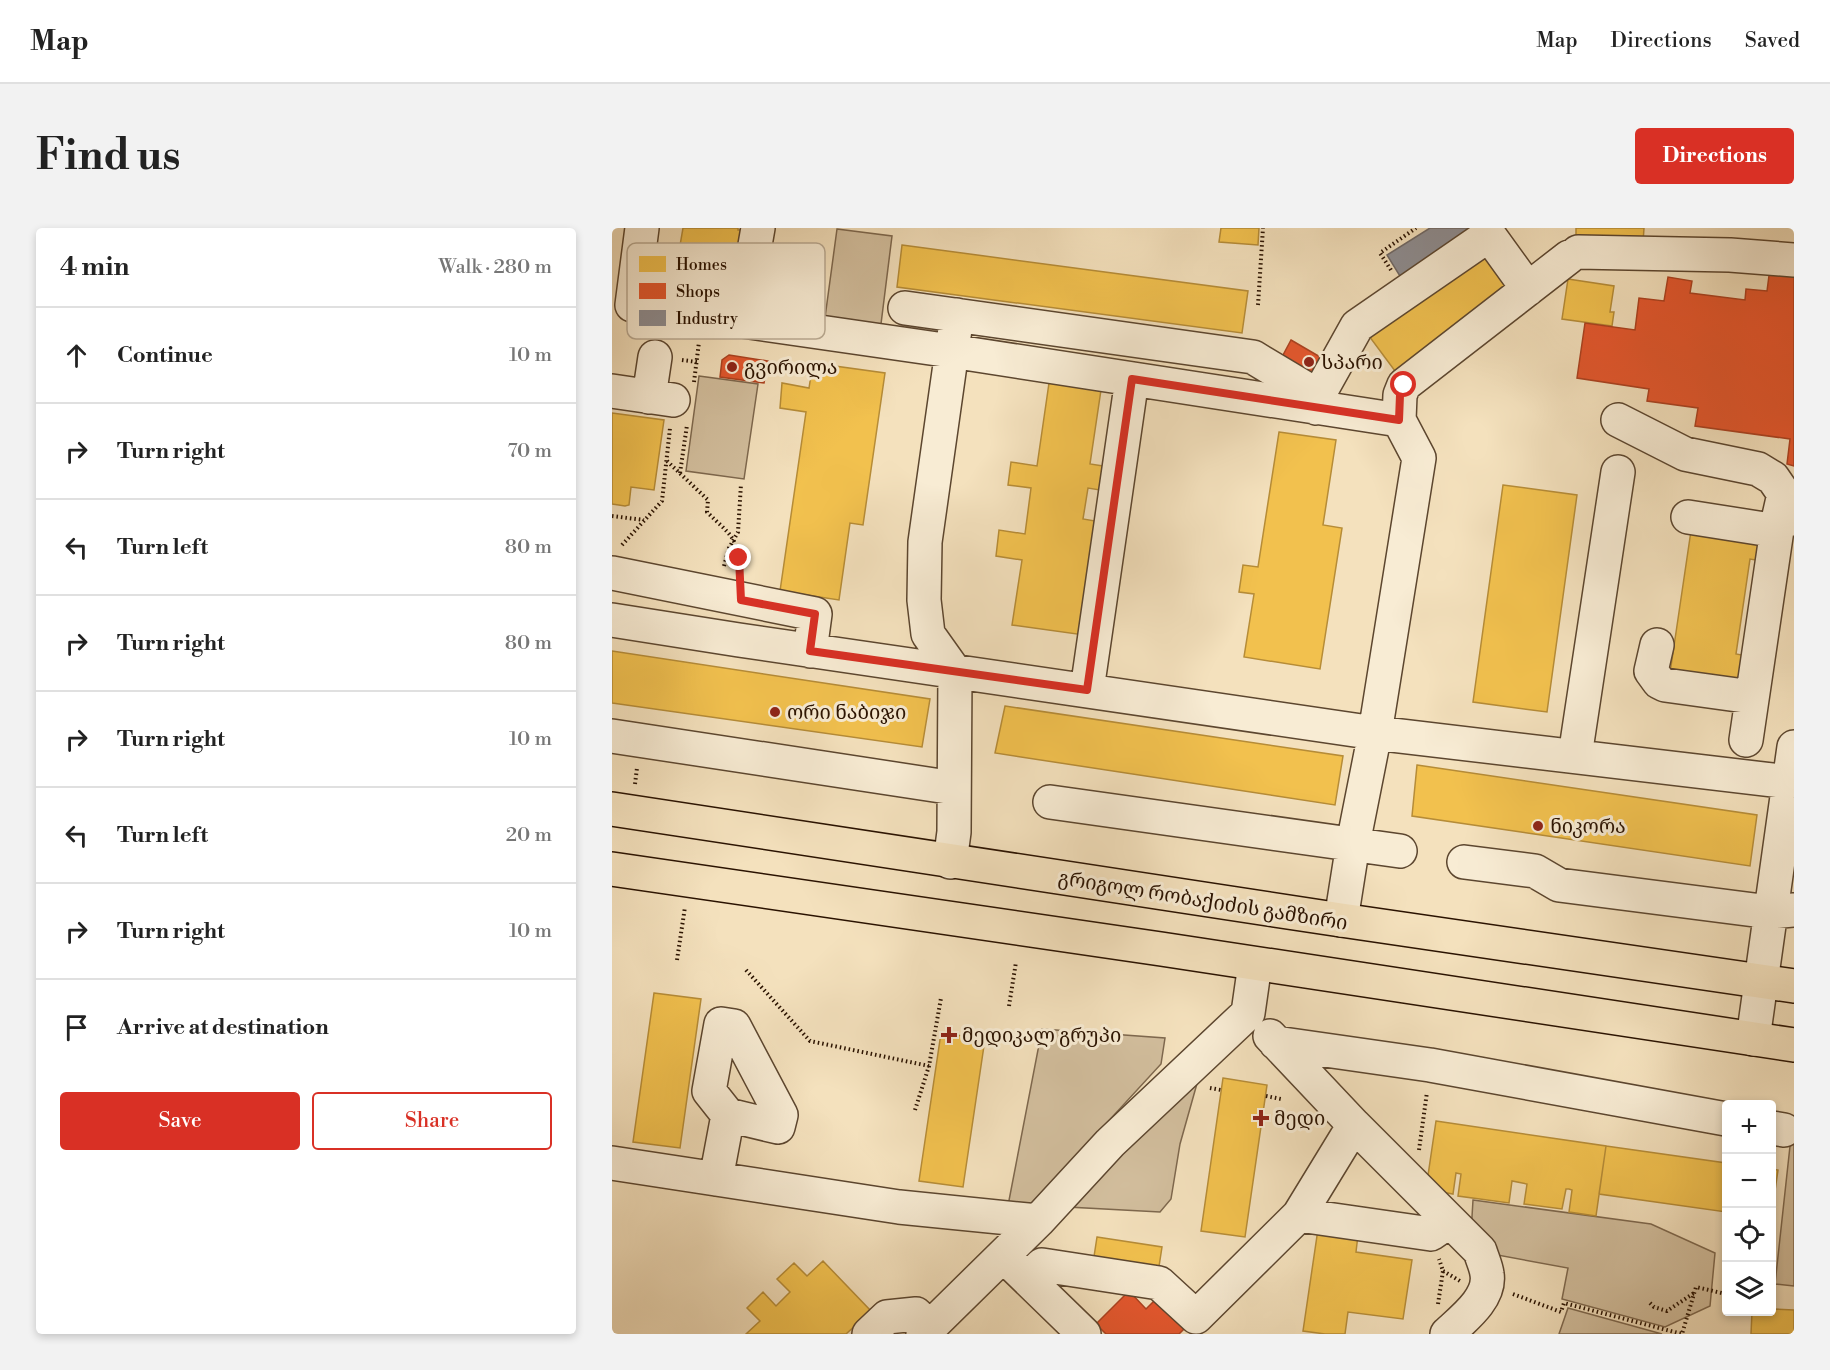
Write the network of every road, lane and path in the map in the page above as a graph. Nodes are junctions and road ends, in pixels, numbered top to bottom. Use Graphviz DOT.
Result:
graph roads {
  1 [pos="642,228"];
  2 [pos="758,228"];
  3 [pos="1263,228"];
  4 [pos="1416,228"];
  5 [pos="640,243"];
  6 [pos="755,243"];
  7 [pos="1794,260"];
  8 [pos="1528,289"];
  9 [pos="1405,293"];
  10 [pos="1258,305"];
  11 [pos="905,308"];
  12 [pos="957,315"];
  13 [pos="825,332"];
  14 [pos="951,351"];
  15 [pos="655,357"];
  16 [pos="1132,379"];
  17 [pos="612,392"];
  18 [pos="661,399"];
  19 [pos="1317,402"];
  20 [pos="1399,420"];
  21 [pos="1618,420"];
  22 [pos="667,460"];
  23 [pos="1618,472"];
  24 [pos="741,483"];
  25 [pos="612,516"];
  26 [pos="1688,518"];
  27 [pos="644,520"];
  28 [pos="1783,522"];
  29 [pos="734,538"];
  30 [pos="615,561"];
  31 [pos="729,598"];
  32 [pos="612,620"];
  33 [pos="1657,645"];
  34 [pos="810,651"];
  35 [pos="955,672"];
  36 [pos="1087,690"];
  37 [pos="1752,697"];
  38 [pos="1375,733"];
  39 [pos="612,736"];
  40 [pos="1746,740"];
  41 [pos="1794,747"];
  42 [pos="1575,756"];
  43 [pos="1789,782"];
  44 [pos="954,788"];
  45 [pos="1050,802"];
  46 [pos="612,809"];
  47 [pos="1353,844"];
  48 [pos="1400,851"];
  49 [pos="950,862"];
  50 [pos="1464,862"];
  51 [pos="612,869"];
  52 [pos="685,907"];
  53 [pos="1782,911"];
  54 [pos="1341,920"];
  55 [pos="677,960"];
  56 [pos="1016,962"];
  57 [pos="1256,964"];
  58 [pos="746,970"];
  59 [pos="1762,982"];
  60 [pos="1794,986"];
  61 [pos="941,998"];
  62 [pos="1009,1006"];
  63 [pos="1248,1013"];
  64 [pos="1753,1039"];
  65 [pos="1276,1043"];
  66 [pos="1794,1045"];
  67 [pos="1431,1065"];
  68 [pos="929,1066"];
  69 [pos="1206,1087"];
  70 [pos="1221,1090"];
  71 [pos="1266,1096"];
  72 [pos="1281,1099"];
  73 [pos="915,1110"];
  74 [pos="728,1115"];
  75 [pos="1722,1118"];
  76 [pos="1354,1125"];
  77 [pos="612,1163"];
  78 [pos="716,1179"];
  79 [pos="1414,1186"];
  80 [pos="1299,1215"];
  81 [pos="1038,1221"];
  82 [pos="1441,1227"];
  83 [pos="1003,1255"];
  84 [pos="1028,1279"];
  85 [pos="1487,1284"];
  86 [pos="1695,1293"];
  87 [pos="1722,1293"];
  88 [pos="1650,1303"];
  89 [pos="1441,1323"];
  90 [pos="926,1331"];
  91 [pos="869,1334"];
  92 [pos="1084,1334"];
  1 -- 5 [label="street"];
  2 -- 6 [label="street"];
  3 -- 10 [label="path"];
  4 -- 9 [label="path"];
  7 -- 8 [label="street"];
  8 -- 9 [label="street"];
  8 -- 20 [label="street"];
  9 -- 19 [label="street"];
  11 -- 12 [label="street"];
  12 -- 14 [label="street"];
  12 -- 19 [label="street"];
  13 -- 14 [label="street"];
  14 -- 16 [label="street"];
  14 -- 35 [label="street"];
  15 -- 18 [label="street"];
  16 -- 19 [label="street"];
  16 -- 36 [label="street"];
  17 -- 18 [label="street"];
  18 -- 22 [label="path"];
  19 -- 20 [label="street"];
  20 -- 38 [label="street"];
  21 -- 28 [label="street"];
  22 -- 27 [label="path"];
  22 -- 29 [label="path"];
  23 -- 42 [label="street"];
  24 -- 29 [label="path"];
  25 -- 27 [label="path"];
  26 -- 28 [label="street"];
  27 -- 30 [label="path"];
  28 -- 37 [label="street"];
  29 -- 31 [label="path"];
  29 -- 31 [label="path"];
  30 -- 31 [label="street"];
  31 -- 34 [label="street"];
  32 -- 34 [label="street"];
  33 -- 37 [label="street"];
  34 -- 35 [label="street"];
  35 -- 36 [label="street"];
  35 -- 44 [label="street"];
  36 -- 38 [label="street"];
  37 -- 40 [label="street"];
  38 -- 42 [label="street"];
  38 -- 47 [label="street"];
  39 -- 44 [label="street"];
  41 -- 43 [label="street"];
  42 -- 43 [label="street"];
  43 -- 53 [label="street"];
  44 -- 49 [label="street"];
  45 -- 47 [label="street"];
  46 -- 49 [label="main road, გრიგოლ რობაქიძის გამზირი"];
  47 -- 48 [label="street"];
  47 -- 54 [label="street"];
  49 -- 54 [label="main road, გრიგოლ რობაქიძის გამზირი"];
  50 -- 53 [label="street"];
  51 -- 57 [label="main road"];
  52 -- 55 [label="path"];
  53 -- 59 [label="street"];
  54 -- 59 [label="main road, გრიგოლ რობაქიძის გამზირი"];
  56 -- 62 [label="path"];
  57 -- 63 [label="street"];
  57 -- 64 [label="main road"];
  58 -- 68 [label="path"];
  59 -- 60 [label="main road, გრიგოლ რობაქიძის გამზირი"];
  59 -- 64 [label="street"];
  61 -- 68 [label="path"];
  63 -- 65 [label="street"];
  63 -- 81 [label="street"];
  64 -- 66 [label="main road"];
  65 -- 67 [label="street"];
  65 -- 76 [label="street"];
  67 -- 75 [label="street"];
  67 -- 79 [label="path"];
  68 -- 73 [label="path"];
  69 -- 70 [label="path"];
  71 -- 72 [label="path"];
  74 -- 78 [label="street"];
  76 -- 79 [label="street"];
  76 -- 80 [label="street"];
  77 -- 78 [label="street"];
  78 -- 81 [label="street"];
  79 -- 82 [label="street"];
  80 -- 82 [label="street"];
  80 -- 84 [label="street"];
  81 -- 83 [label="street"];
  82 -- 85 [label="street"];
  82 -- 89 [label="path"];
  83 -- 84 [label="street"];
  83 -- 90 [label="street"];
  84 -- 92 [label="street"];
  85 -- 86 [label="path"];
  85 -- 89 [label="street"];
  86 -- 87 [label="path"];
  86 -- 88 [label="path"];
  90 -- 91 [label="street"];
}
